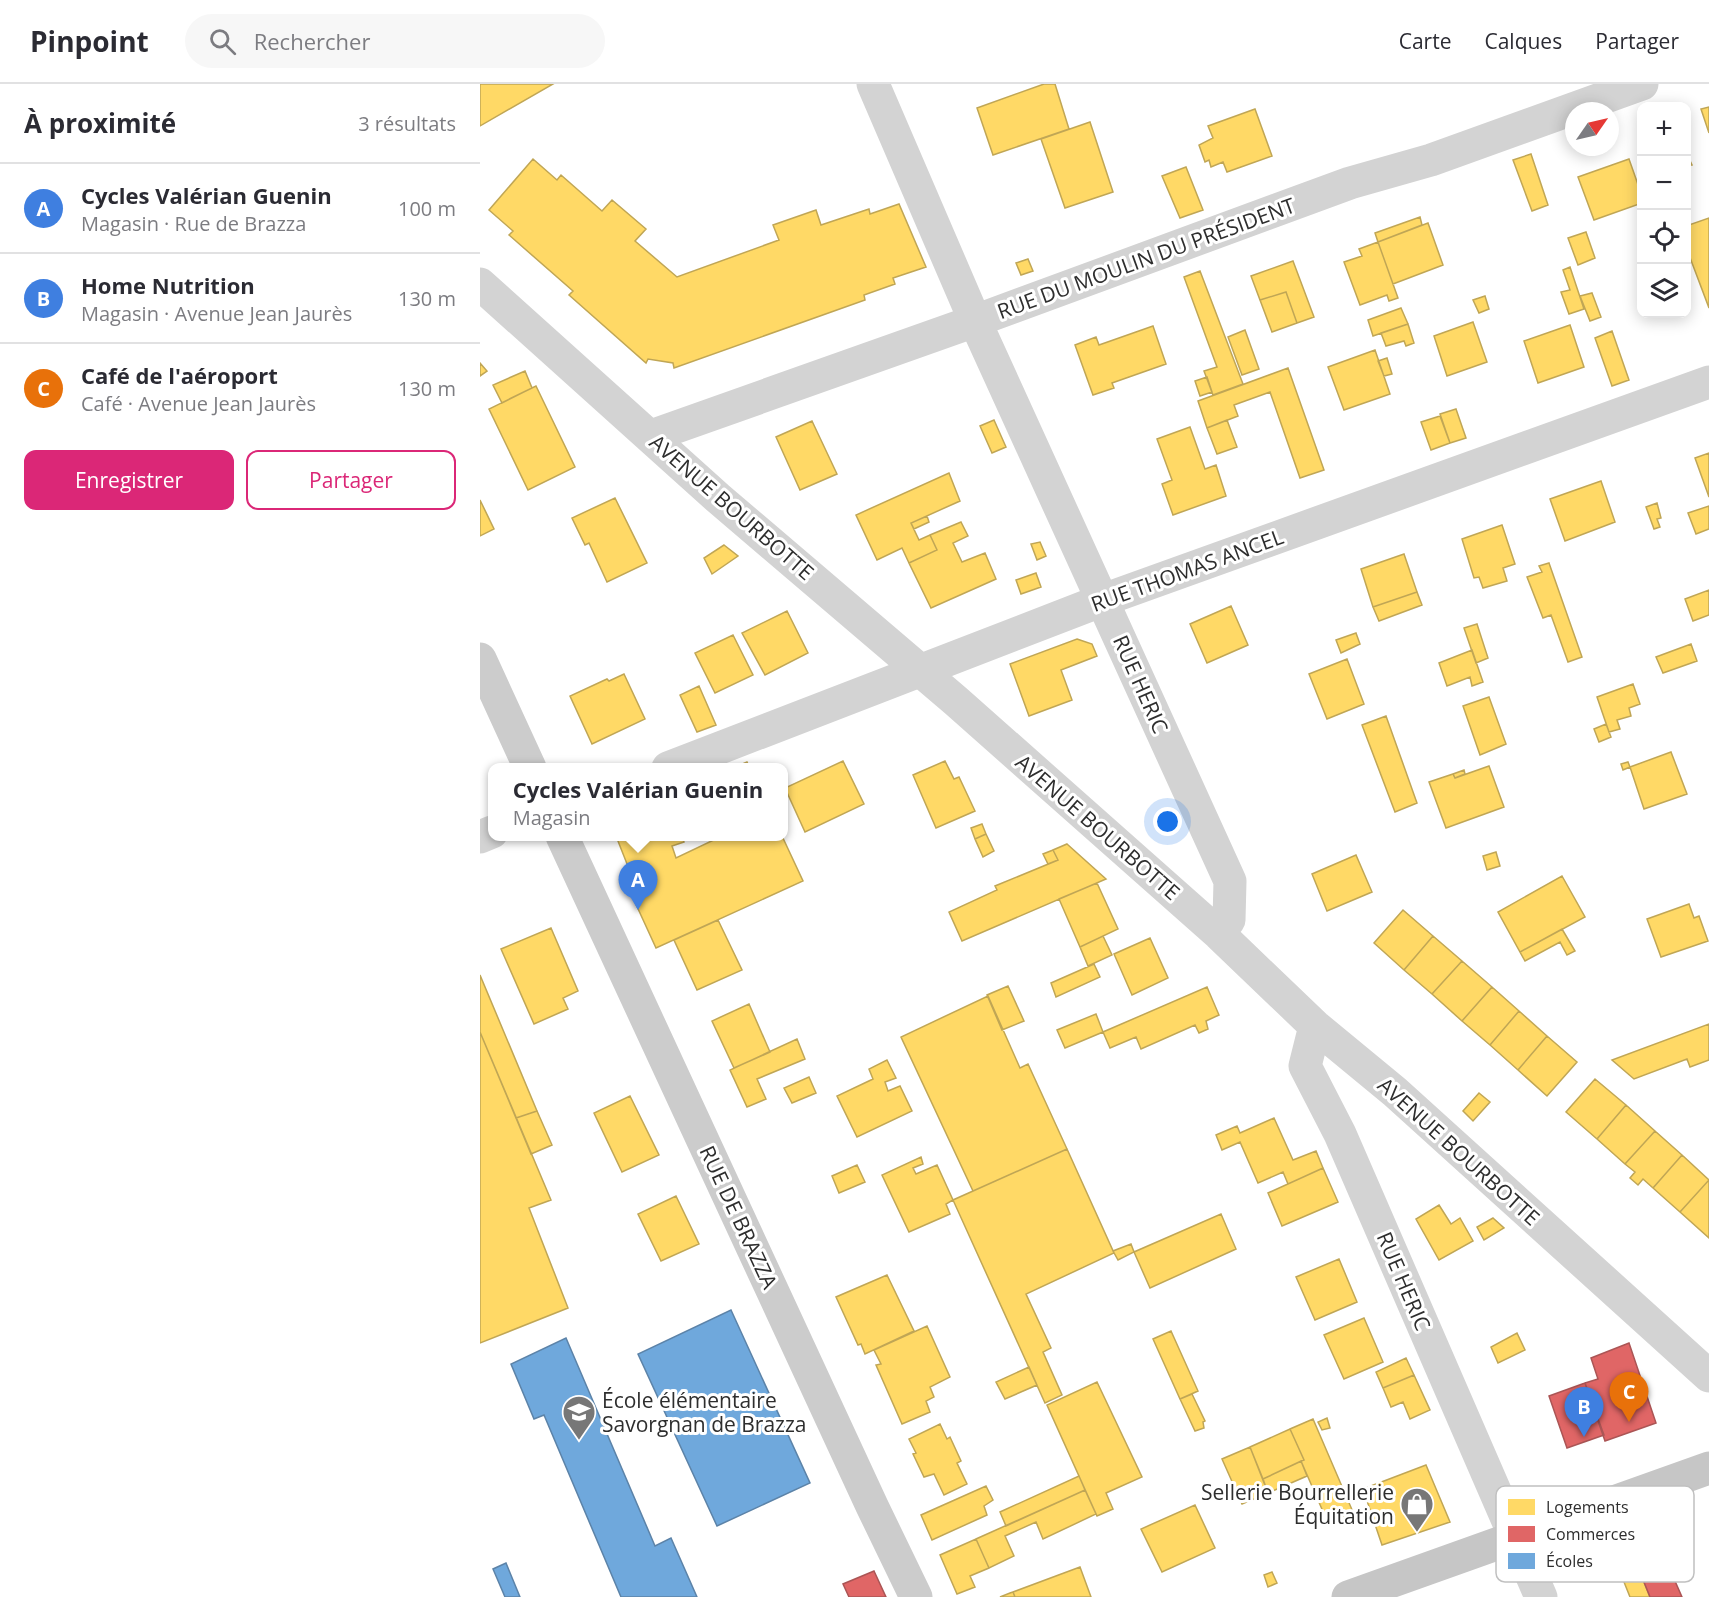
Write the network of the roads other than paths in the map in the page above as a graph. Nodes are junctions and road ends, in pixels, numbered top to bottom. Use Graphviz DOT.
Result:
graph roads {
  1 [pos="873,84"];
  2 [pos="1642,84"];
  3 [pos="480,284"];
  4 [pos="975,321"];
  5 [pos="1709,382"];
  6 [pos="651,436"];
  7 [pos="1103,600"];
  8 [pos="480,659"];
  9 [pos="921,671"];
  10 [pos="528,763"];
  11 [pos="681,763"];
  12 [pos="564,841"];
  13 [pos="1219,934"];
  14 [pos="1315,1026"];
  15 [pos="1709,1376"];
  16 [pos="1709,1468"];
  17 [pos="1658,1486"];
  18 [pos="1496,1492"];
  19 [pos="1496,1543"];
  20 [pos="1535,1582"];
  21 [pos="916,1597"];
  22 [pos="1348,1597"];
  23 [pos="1541,1597"];
  1 -- 4 [label="street, RUE HERIC"];
  2 -- 4 [label="street, RUE DU MOULIN DU PRÉSIDENT"];
  3 -- 6 [label="street, AVENUE BOURBOTTE"];
  4 -- 6 [label="street, RUE DU MOULIN DU PRÉSIDENT"];
  4 -- 7 [label="street, RUE HERIC"];
  5 -- 7 [label="street, RUE THOMAS ANCEL"];
  6 -- 9 [label="street, AVENUE BOURBOTTE"];
  7 -- 9 [label="street, RUE THOMAS ANCEL"];
  7 -- 13 [label="street, RUE HERIC"];
  8 -- 10 [label="main road"];
  9 -- 11 [label="street, RUE THOMAS ANCEL"];
  9 -- 13 [label="street, AVENUE BOURBOTTE"];
  12 -- 21 [label="main road, RUE DE BRAZZA"];
  13 -- 14 [label="street, AVENUE BOURBOTTE"];
  14 -- 15 [label="street, AVENUE BOURBOTTE"];
  14 -- 18 [label="street, RUE HERIC"];
  16 -- 17 [label="main road"];
  19 -- 22 [label="main road"];
  20 -- 23 [label="street, RUE HERIC"];
}
